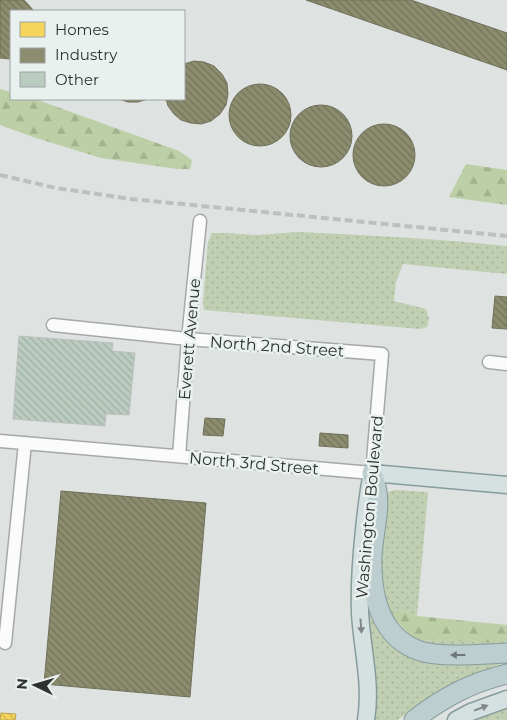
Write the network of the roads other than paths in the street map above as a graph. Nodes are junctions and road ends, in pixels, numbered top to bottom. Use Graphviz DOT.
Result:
graph roads {
  1 [pos="200,221"];
  2 [pos="53,325"];
  3 [pos="188,339"];
  4 [pos="382,354"];
  5 [pos="489,362"];
  6 [pos="507,364"];
  7 [pos="0,441"];
  8 [pos="25,443"];
  9 [pos="178,456"];
  10 [pos="372,473"];
  11 [pos="507,485"];
  12 [pos="5,643"];
  13 [pos="507,653"];
  14 [pos="507,674"];
  15 [pos="507,699"];
  16 [pos="366,720"];
  17 [pos="414,720"];
  18 [pos="456,720"];
  1 -- 3 [label="street, Everett Avenue"];
  2 -- 3 [label="street, North 2nd Street"];
  3 -- 4 [label="street, North 2nd Street"];
  3 -- 9 [label="street, Everett Avenue"];
  4 -- 10 [label="street, Washington Boulevard"];
  5 -- 6 [label="street"];
  7 -- 8 [label="street, North 3rd Street"];
  8 -- 9 [label="street, North 3rd Street"];
  8 -- 12 [label="street"];
  9 -- 10 [label="street, North 3rd Street"];
  10 -- 11 [label="main road, North 3rd Street"];
  13 -- 10 [label="highway, one-way"];
  10 -- 16 [label="main road, Washington Boulevard, one-way"];
  14 -- 17 [label="highway"];
  18 -- 15 [label="main road, one-way"];
}
